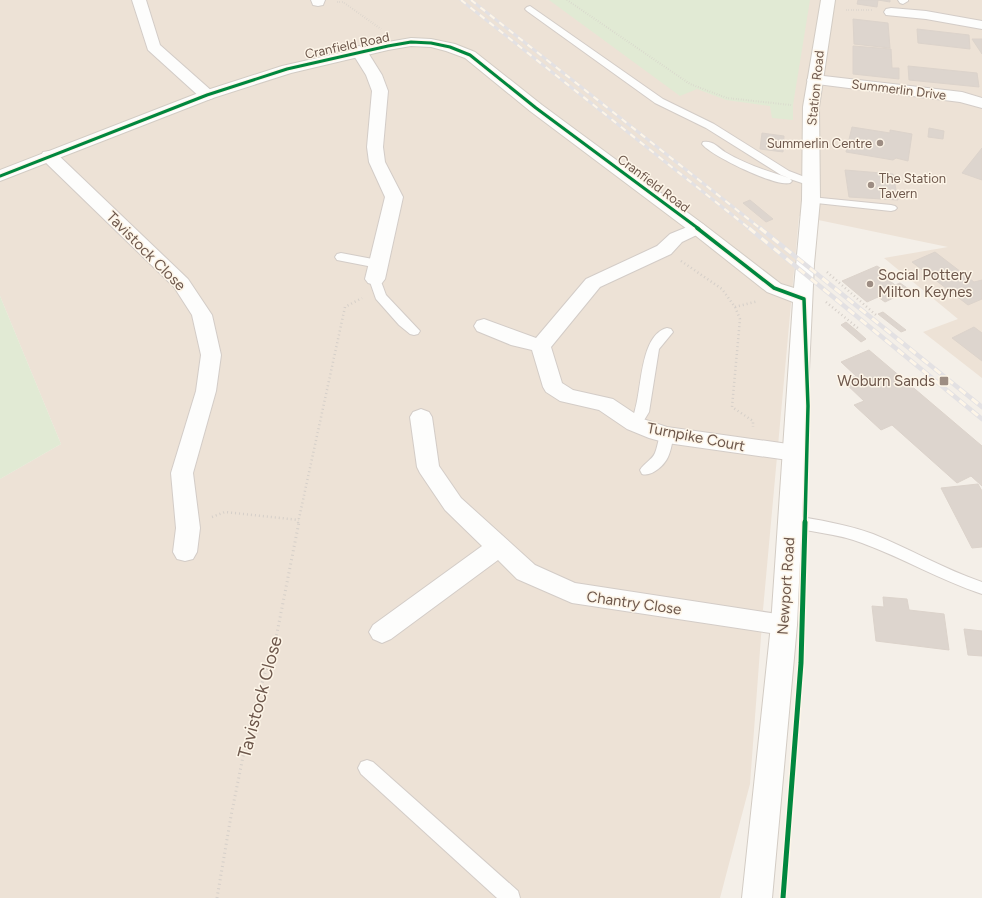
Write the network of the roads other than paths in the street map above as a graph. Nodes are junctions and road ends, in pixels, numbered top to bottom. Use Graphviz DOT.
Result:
graph roads {
  1 [pos="139,0"];
  2 [pos="827,5"];
  3 [pos="530,9"];
  4 [pos="891,12"];
  5 [pos="982,25"];
  6 [pos="359,51"];
  7 [pos="815,80"];
  8 [pos="207,95"];
  9 [pos="982,103"];
  10 [pos="708,144"];
  11 [pos="49,156"];
  12 [pos="0,176"];
  13 [pos="811,191"];
  14 [pos="891,208"];
  15 [pos="697,228"];
  16 [pos="341,256"];
  17 [pos="806,264"];
  18 [pos="377,271"];
  19 [pos="804,299"];
  20 [pos="484,326"];
  21 [pos="414,331"];
  22 [pos="667,332"];
  23 [pos="540,346"];
  24 [pos="421,417"];
  25 [pos="636,424"];
  26 [pos="667,435"];
  27 [pos="795,453"];
  28 [pos="647,470"];
  29 [pos="790,521"];
  30 [pos="498,547"];
  31 [pos="185,552"];
  32 [pos="982,588"];
  33 [pos="784,624"];
  34 [pos="382,632"];
  35 [pos="367,768"];
  36 [pos="511,898"];
  37 [pos="757,898"];
  1 -- 8 [label="street"];
  2 -- 7 [label="street, Station Road"];
  3 -- 13 [label="lane"];
  4 -- 5 [label="street"];
  6 -- 8 [label="street, Cranfield Road"];
  6 -- 15 [label="street, Cranfield Road"];
  6 -- 18 [label="street"];
  7 -- 9 [label="street, Summerlin Drive"];
  7 -- 13 [label="street, Station Road"];
  8 -- 11 [label="street, Cranfield Road"];
  10 -- 13 [label="lane"];
  11 -- 12 [label="street, Cranfield Road"];
  11 -- 31 [label="street, Tavistock Close"];
  13 -- 14 [label="lane"];
  13 -- 17 [label="street, Station Road"];
  15 -- 19 [label="street, Cranfield Road"];
  15 -- 23 [label="street"];
  16 -- 18 [label="lane"];
  17 -- 19 [label="street, Newport Road"];
  18 -- 21 [label="lane"];
  19 -- 27 [label="street, Newport Road"];
  20 -- 23 [label="street"];
  22 -- 25 [label="lane"];
  23 -- 25 [label="street, Turnpike Court"];
  24 -- 30 [label="street, Chantry Close"];
  25 -- 26 [label="street, Turnpike Court"];
  26 -- 27 [label="street, Turnpike Court"];
  26 -- 28 [label="lane"];
  27 -- 29 [label="street, Newport Road"];
  29 -- 32 [label="lane"];
  29 -- 33 [label="street, Newport Road"];
  30 -- 33 [label="street, Chantry Close"];
  30 -- 34 [label="street"];
  33 -- 37 [label="street, Newport Road"];
  35 -- 36 [label="lane"];
}
